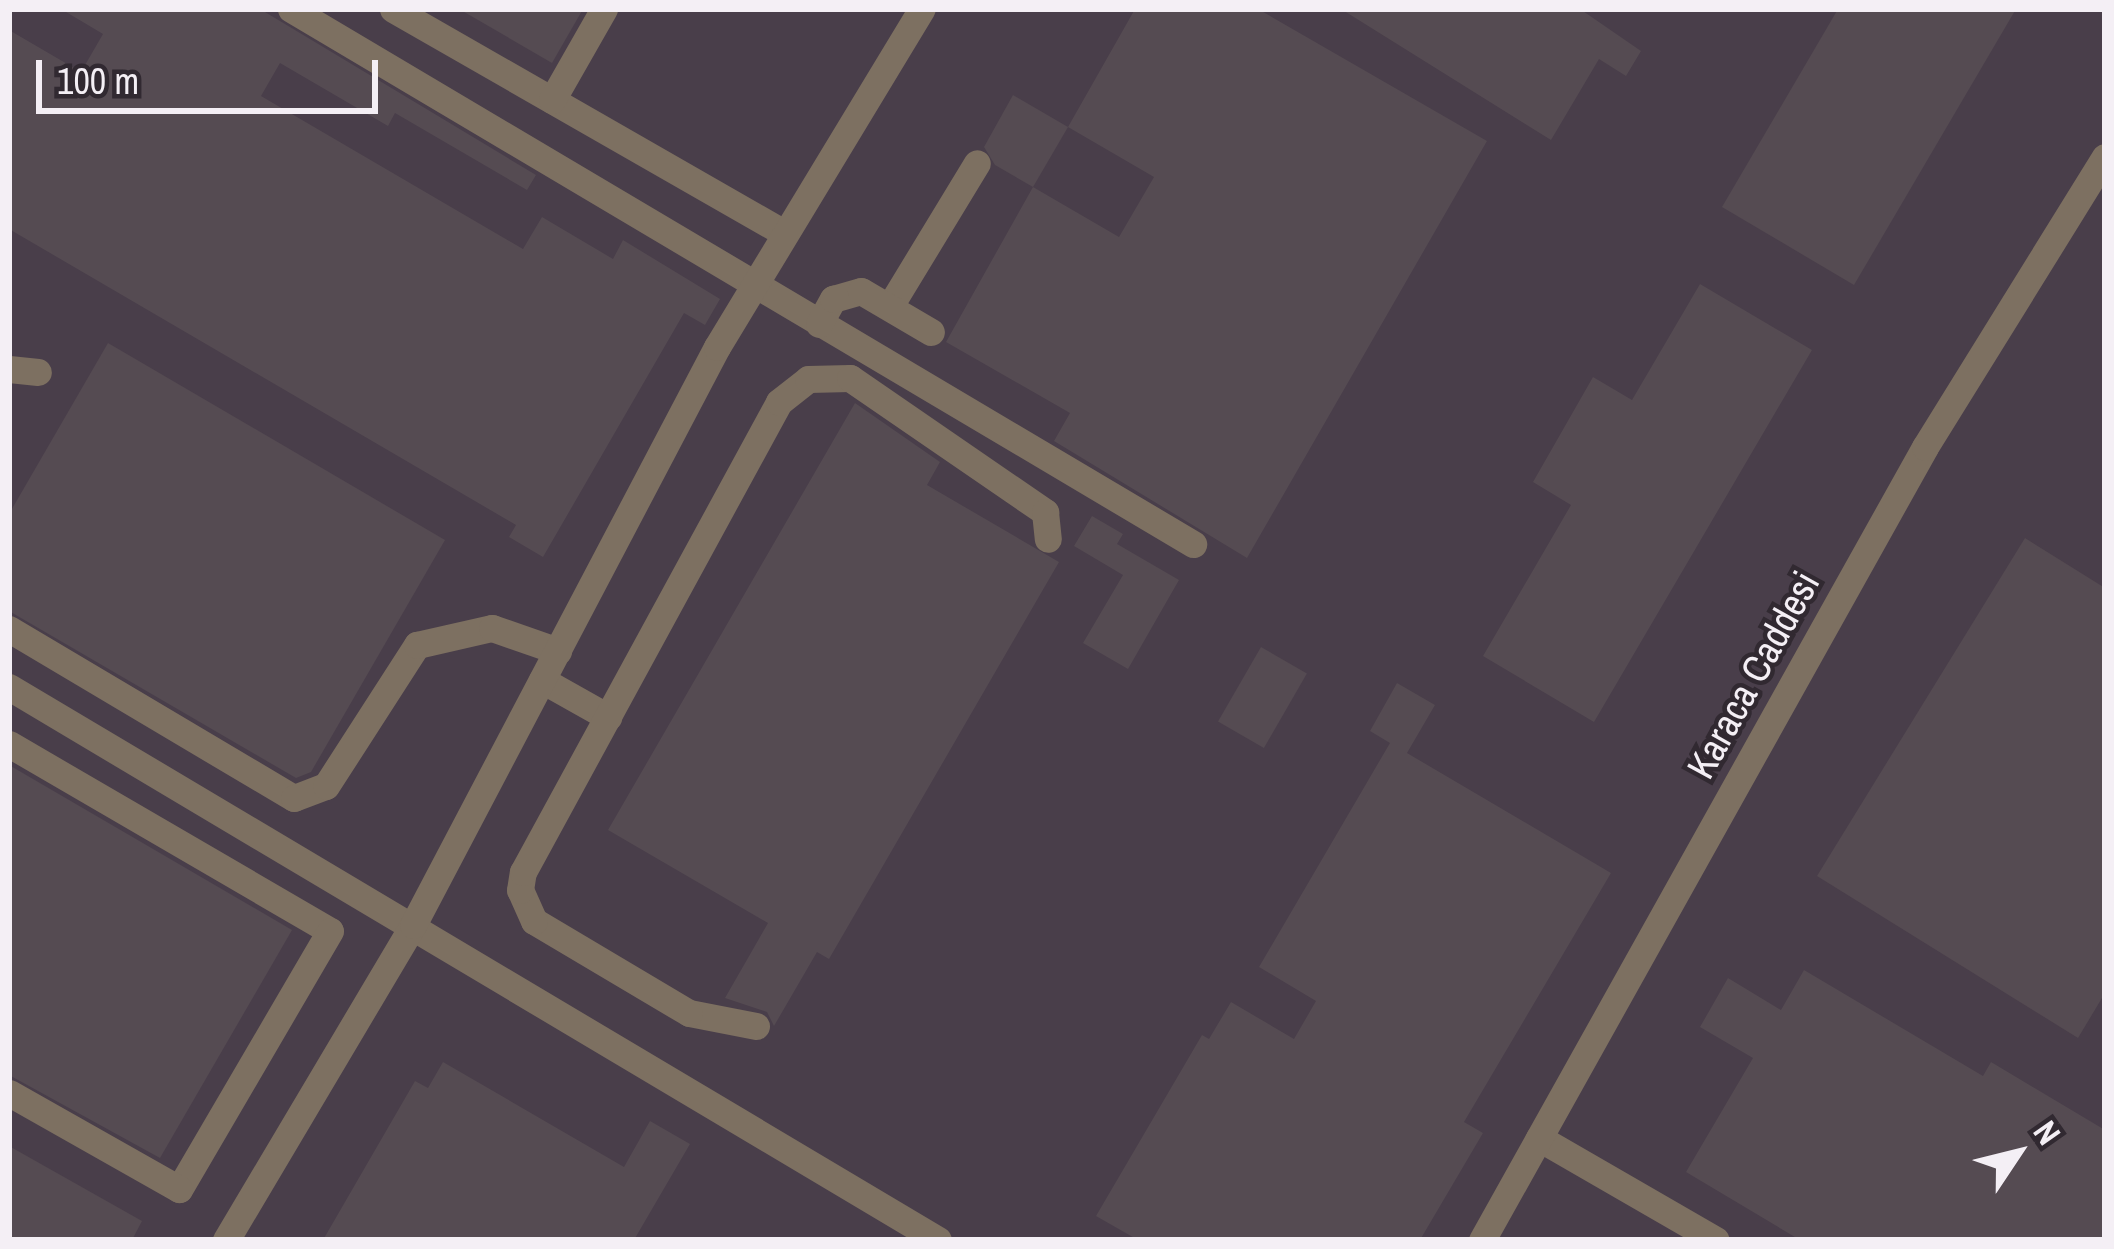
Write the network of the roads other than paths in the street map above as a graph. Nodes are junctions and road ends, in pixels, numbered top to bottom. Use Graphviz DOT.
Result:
graph roads {
  1 [pos="291,9"];
  2 [pos="393,9"];
  3 [pos="604,9"];
  4 [pos="922,9"];
  5 [pos="552,100"];
  6 [pos="2105,157"];
  7 [pos="977,164"];
  8 [pos="784,232"];
  9 [pos="753,286"];
  10 [pos="890,306"];
  11 [pos="819,324"];
  12 [pos="931,332"];
  13 [pos="1048,539"];
  14 [pos="1193,544"];
  15 [pos="9,629"];
  16 [pos="558,651"];
  17 [pos="542,680"];
  18 [pos="9,687"];
  19 [pos="608,717"];
  20 [pos="9,744"];
  21 [pos="413,925"];
  22 [pos="756,1026"];
  23 [pos="9,1094"];
  24 [pos="1539,1138"];
  25 [pos="226,1240"];
  26 [pos="938,1240"];
  27 [pos="1482,1240"];
  28 [pos="1716,1240"];
  1 -- 9 [label="street"];
  2 -- 5 [label="street"];
  3 -- 5 [label="street"];
  4 -- 8 [label="street"];
  5 -- 8 [label="street"];
  6 -- 24 [label="street, Karaca Caddesi"];
  7 -- 10 [label="street"];
  8 -- 9 [label="street"];
  9 -- 11 [label="street"];
  9 -- 16 [label="street"];
  10 -- 11 [label="street"];
  10 -- 12 [label="street"];
  11 -- 14 [label="street"];
  13 -- 19 [label="street"];
  15 -- 16 [label="street"];
  16 -- 17 [label="street"];
  17 -- 19 [label="street"];
  17 -- 21 [label="street"];
  18 -- 21 [label="street"];
  19 -- 22 [label="street"];
  20 -- 23 [label="street"];
  21 -- 25 [label="street"];
  21 -- 26 [label="street"];
  24 -- 27 [label="street, Karaca Caddesi"];
  24 -- 28 [label="street"];
}
